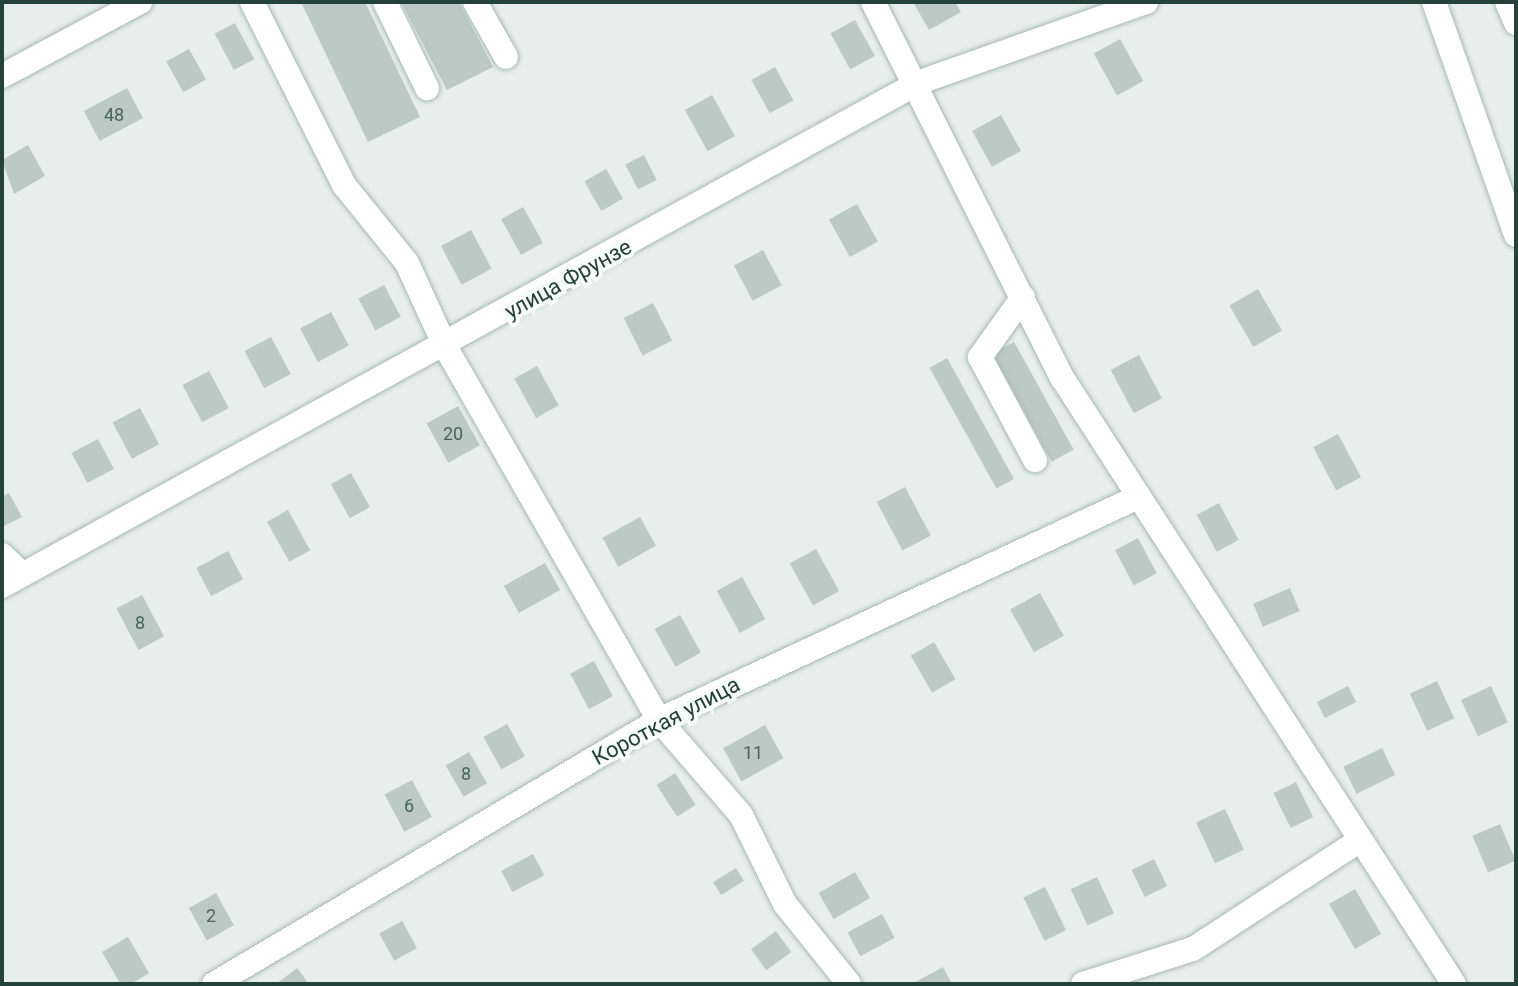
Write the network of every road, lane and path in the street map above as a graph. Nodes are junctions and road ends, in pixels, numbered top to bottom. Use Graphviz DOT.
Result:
graph roads {
  1 [pos="140,2"];
  2 [pos="252,2"];
  3 [pos="385,2"];
  4 [pos="475,2"];
  5 [pos="873,2"];
  6 [pos="1146,2"];
  7 [pos="1434,2"];
  8 [pos="1507,2"];
  9 [pos="1516,23"];
  10 [pos="506,57"];
  11 [pos="2,76"];
  12 [pos="920,82"];
  13 [pos="427,88"];
  14 [pos="1516,235"];
  15 [pos="1023,297"];
  16 [pos="446,348"];
  17 [pos="1035,460"];
  18 [pos="1138,497"];
  19 [pos="2,555"];
  20 [pos="12,580"];
  21 [pos="659,720"];
  22 [pos="1360,840"];
  23 [pos="214,984"];
  24 [pos="849,984"];
  25 [pos="1083,984"];
  26 [pos="1454,984"];
  1 -- 11 [label="street"];
  2 -- 16 [label="street"];
  3 -- 13 [label="street"];
  4 -- 10 [label="street"];
  5 -- 12 [label="street"];
  6 -- 12 [label="street, улица Фрунзе"];
  7 -- 14 [label="street"];
  8 -- 9 [label="street"];
  12 -- 15 [label="street"];
  12 -- 16 [label="street, улица Фрунзе"];
  15 -- 17 [label="street"];
  15 -- 18 [label="street"];
  16 -- 20 [label="street, улица Фрунзе"];
  16 -- 21 [label="street"];
  18 -- 21 [label="street, Короткая улица"];
  18 -- 22 [label="street"];
  19 -- 20 [label="street"];
  21 -- 23 [label="street, Короткая улица"];
  21 -- 24 [label="street"];
  22 -- 25 [label="street"];
  22 -- 26 [label="street"];
}
